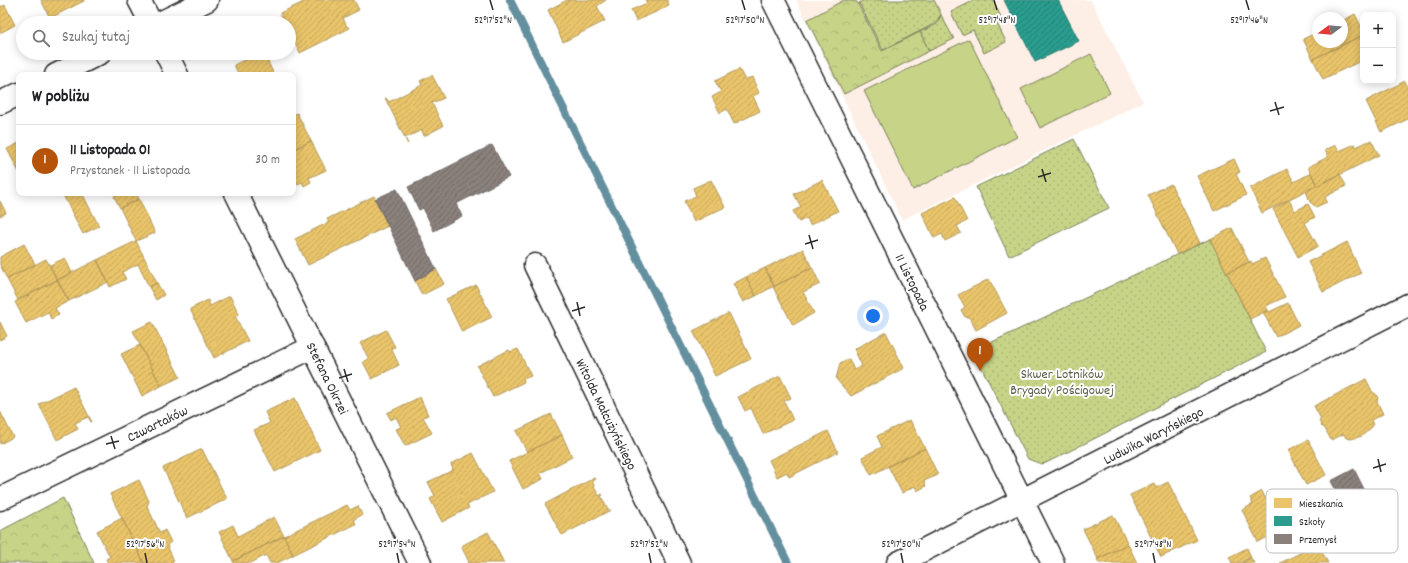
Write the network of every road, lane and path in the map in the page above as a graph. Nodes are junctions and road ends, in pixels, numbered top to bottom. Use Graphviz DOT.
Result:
graph roads {
  1 [pos="139,0"];
  2 [pos="207,0"];
  3 [pos="773,0"];
  4 [pos="147,16"];
  5 [pos="174,16"];
  6 [pos="86,60"];
  7 [pos="170,60"];
  8 [pos="62,72"];
  9 [pos="176,72"];
  10 [pos="16,95"];
  11 [pos="0,103"];
  12 [pos="238,196"];
  13 [pos="536,265"];
  14 [pos="1408,306"];
  15 [pos="313,347"];
  16 [pos="0,499"];
  17 [pos="1022,500"];
  18 [pos="420,563"];
  19 [pos="679,563"];
  20 [pos="898,563"];
  21 [pos="1053,563"];
  1 -- 4 [label="street"];
  2 -- 5 [label="street"];
  3 -- 17 [label="street, 11 Listopada"];
  6 -- 8 [label="street"];
  7 -- 9 [label="street"];
  10 -- 11 [label="street"];
  12 -- 15 [label="street, Stefana Okrzei"];
  13 -- 19 [label="street, Witolda Małcużyńskiego"];
  14 -- 17 [label="street, Ludwika Waryńskiego"];
  15 -- 16 [label="street, Czwartaków"];
  15 -- 18 [label="street, Stefana Okrzei"];
  17 -- 20 [label="street, Ludwika Waryńskiego"];
  17 -- 21 [label="street, 11 Listopada"];
}
